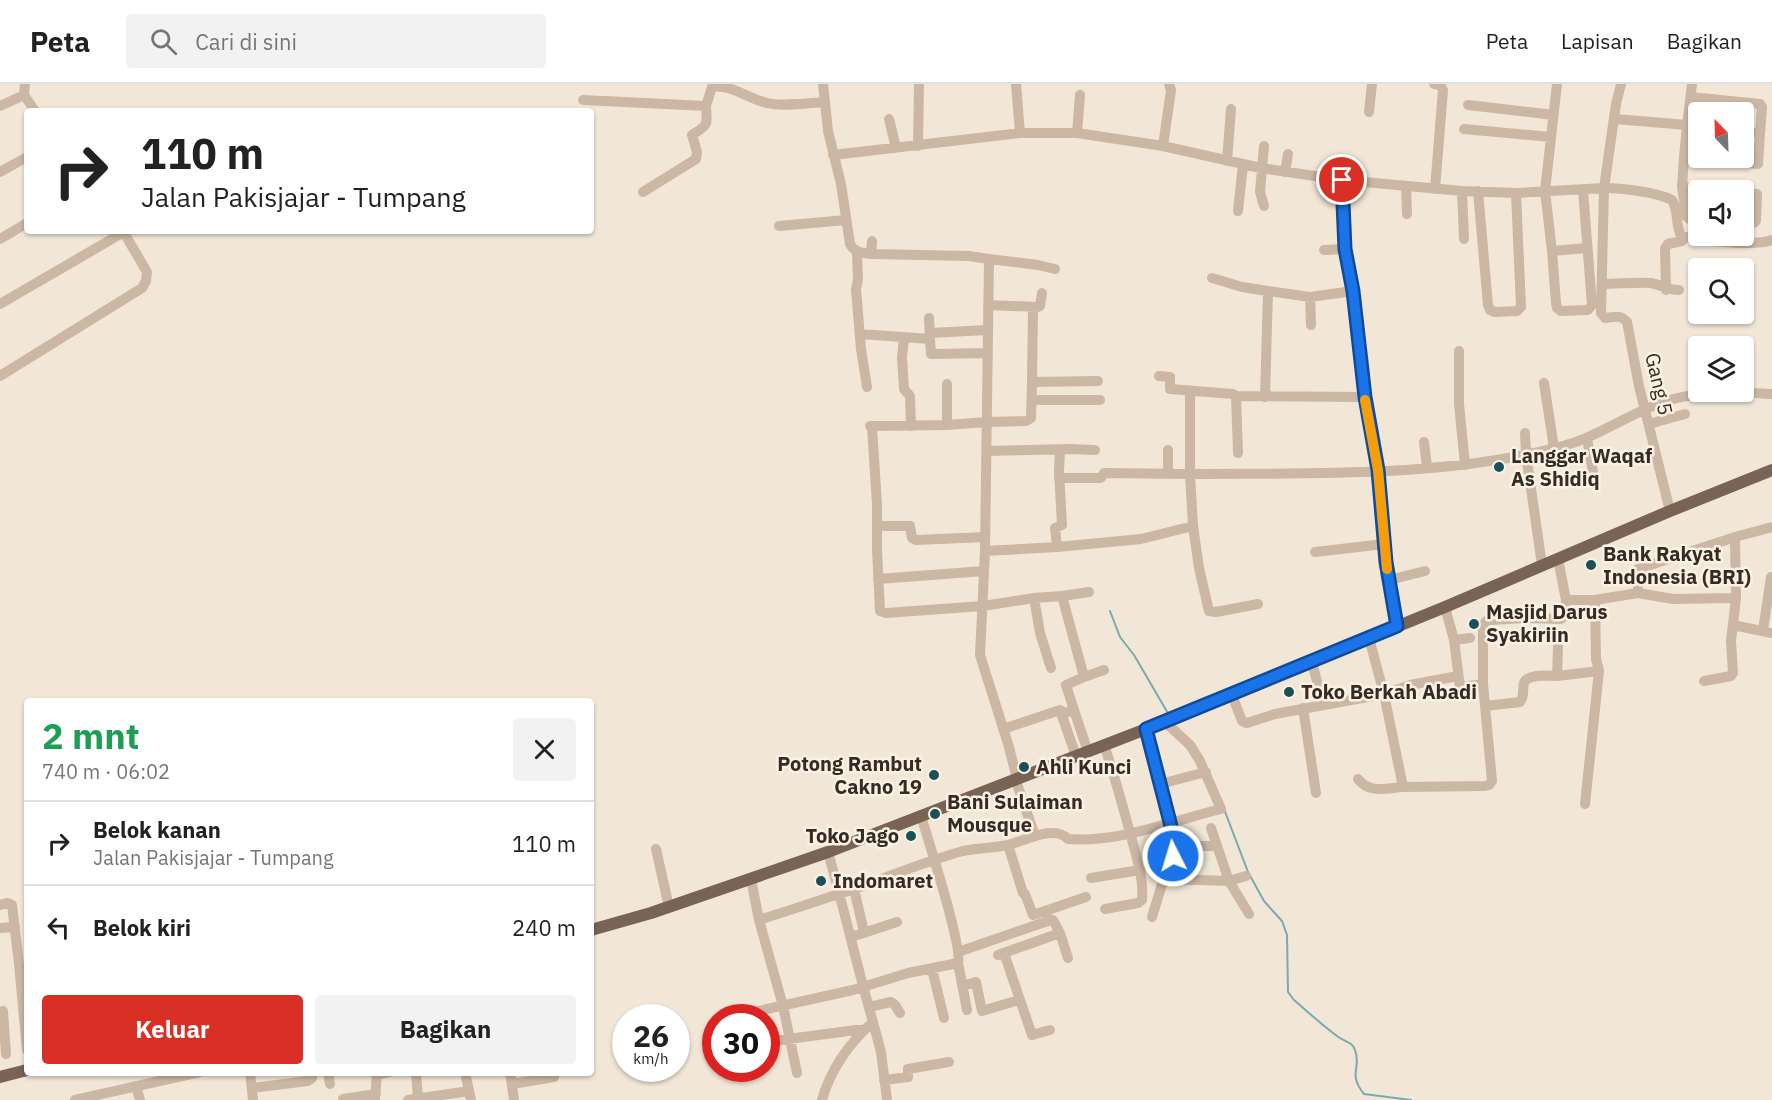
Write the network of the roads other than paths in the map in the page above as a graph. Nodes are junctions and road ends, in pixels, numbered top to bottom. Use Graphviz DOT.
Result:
graph roads {
  1 [pos="823,84"];
  2 [pos="919,84"];
  3 [pos="1016,84"];
  4 [pos="1169,84"];
  5 [pos="1372,84"];
  6 [pos="1434,84"];
  7 [pos="1557,84"];
  8 [pos="1621,84"];
  9 [pos="1692,84"];
  10 [pos="24,89"];
  11 [pos="1080,95"];
  12 [pos="1691,97"];
  13 [pos="583,100"];
  14 [pos="825,102"];
  15 [pos="1691,102"];
  16 [pos="1468,105"];
  17 [pos="0,106"];
  18 [pos="706,106"];
  19 [pos="34,108"];
  20 [pos="1231,109"];
  21 [pos="1369,112"];
  22 [pos="1553,116"];
  23 [pos="889,119"];
  24 [pos="1615,119"];
  25 [pos="1688,126"];
  26 [pos="1464,129"];
  27 [pos="1020,133"];
  28 [pos="1077,133"];
  29 [pos="1754,133"];
  30 [pos="1760,134"];
  31 [pos="1551,137"];
  32 [pos="1688,143"];
  33 [pos="918,146"];
  34 [pos="1163,146"];
  35 [pos="1264,146"];
  36 [pos="896,148"];
  37 [pos="839,154"];
  38 [pos="1288,154"];
  39 [pos="1684,157"];
  40 [pos="24,159"];
  41 [pos="1227,160"];
  42 [pos="1243,164"];
  43 [pos="1261,168"];
  44 [pos="0,172"];
  45 [pos="1285,172"];
  46 [pos="1342,180"];
  47 [pos="1406,186"];
  48 [pos="1682,187"];
  49 [pos="1688,187"];
  50 [pos="1436,189"];
  51 [pos="1604,189"];
  52 [pos="1583,190"];
  53 [pos="1462,191"];
  54 [pos="1478,191"];
  55 [pos="1545,191"];
  56 [pos="643,192"];
  57 [pos="1516,193"];
  58 [pos="1754,194"];
  59 [pos="1264,206"];
  60 [pos="1238,211"];
  61 [pos="1407,214"];
  62 [pos="1688,218"];
  63 [pos="846,220"];
  64 [pos="1754,223"];
  65 [pos="24,225"];
  66 [pos="779,226"];
  67 [pos="121,234"];
  68 [pos="125,234"];
  69 [pos="1685,237"];
  70 [pos="0,239"];
  71 [pos="1464,239"];
  72 [pos="1772,240"];
  73 [pos="872,241"];
  74 [pos="1587,248"];
  75 [pos="1324,249"];
  76 [pos="1345,249"];
  77 [pos="1552,251"];
  78 [pos="857,253"];
  79 [pos="871,254"];
  80 [pos="989,259"];
  81 [pos="1055,269"];
  82 [pos="1212,278"];
  83 [pos="1603,284"];
  84 [pos="1666,290"];
  85 [pos="1679,290"];
  86 [pos="1268,291"];
  87 [pos="1353,291"];
  88 [pos="1042,293"];
  89 [pos="1310,297"];
  90 [pos="0,304"];
  91 [pos="988,305"];
  92 [pos="1033,308"];
  93 [pos="929,318"];
  94 [pos="1311,325"];
  95 [pos="987,330"];
  96 [pos="860,334"];
  97 [pos="930,336"];
  98 [pos="904,338"];
  99 [pos="1459,351"];
  100 [pos="987,353"];
  101 [pos="0,376"];
  102 [pos="1159,376"];
  103 [pos="1098,381"];
  104 [pos="1032,382"];
  105 [pos="946,384"];
  106 [pos="1544,384"];
  107 [pos="867,387"];
  108 [pos="1190,391"];
  109 [pos="1772,394"];
  110 [pos="1236,396"];
  111 [pos="1265,397"];
  112 [pos="1365,397"];
  113 [pos="1032,400"];
  114 [pos="1100,400"];
  115 [pos="1646,409"];
  116 [pos="1685,414"];
  117 [pos="986,422"];
  118 [pos="1649,424"];
  119 [pos="947,425"];
  120 [pos="911,426"];
  121 [pos="1525,433"];
  122 [pos="1587,438"];
  123 [pos="1424,442"];
  124 [pos="1554,448"];
  125 [pos="1060,450"];
  126 [pos="1095,450"];
  127 [pos="1168,450"];
  128 [pos="987,451"];
  129 [pos="1238,453"];
  130 [pos="1527,454"];
  131 [pos="1465,465"];
  132 [pos="1427,467"];
  133 [pos="1378,470"];
  134 [pos="1772,470"];
  135 [pos="1168,473"];
  136 [pos="1190,474"];
  137 [pos="1059,478"];
  138 [pos="1595,484"];
  139 [pos="1670,511"];
  140 [pos="878,526"];
  141 [pos="1194,526"];
  142 [pos="1772,527"];
  143 [pos="985,537"];
  144 [pos="1735,537"];
  145 [pos="1384,544"];
  146 [pos="1057,547"];
  147 [pos="985,551"];
  148 [pos="1314,552"];
  149 [pos="1558,559"];
  150 [pos="1542,565"];
  151 [pos="984,571"];
  152 [pos="1425,571"];
  153 [pos="1771,577"];
  154 [pos="878,579"];
  155 [pos="1389,580"];
  156 [pos="1089,592"];
  157 [pos="1638,593"];
  158 [pos="1062,596"];
  159 [pos="1034,598"];
  160 [pos="1736,598"];
  161 [pos="1566,600"];
  162 [pos="1595,600"];
  163 [pos="1258,604"];
  164 [pos="983,606"];
  165 [pos="1445,607"];
  166 [pos="1733,625"];
  167 [pos="1397,626"];
  168 [pos="1767,631"];
  169 [pos="1369,638"];
  170 [pos="1470,638"];
  171 [pos="1454,640"];
  172 [pos="1558,647"];
  173 [pos="1312,662"];
  174 [pos="1051,668"];
  175 [pos="1104,670"];
  176 [pos="1599,671"];
  177 [pos="1458,676"];
  178 [pos="1557,676"];
  179 [pos="1084,677"];
  180 [pos="1704,681"];
  181 [pos="1483,684"];
  182 [pos="1384,694"];
  183 [pos="1232,695"];
  184 [pos="1323,705"];
  185 [pos="1486,706"];
  186 [pos="1303,708"];
  187 [pos="1060,710"];
  188 [pos="1074,710"];
  189 [pos="1169,720"];
  190 [pos="1003,729"];
  191 [pos="1146,729"];
  192 [pos="1104,745"];
  193 [pos="1082,754"];
  194 [pos="1206,772"];
  195 [pos="1017,779"];
  196 [pos="1358,779"];
  197 [pos="1160,784"];
  198 [pos="1403,787"];
  199 [pos="1316,793"];
  200 [pos="1585,804"];
  201 [pos="921,816"];
  202 [pos="1170,822"];
  203 [pos="1211,828"];
  204 [pos="1130,833"];
  205 [pos="1035,836"];
  206 [pos="1008,845"];
  207 [pos="1185,846"];
  208 [pos="1217,846"];
  209 [pos="656,849"];
  210 [pos="828,852"];
  211 [pos="934,860"];
  212 [pos="1140,870"];
  213 [pos="1246,876"];
  214 [pos="1091,878"];
  215 [pos="751,879"];
  216 [pos="1167,879"];
  217 [pos="1229,881"];
  218 [pos="854,889"];
  219 [pos="840,893"];
  220 [pos="1086,897"];
  221 [pos="0,905"];
  222 [pos="669,907"];
  223 [pos="1105,909"];
  224 [pos="1249,914"];
  225 [pos="1047,916"];
  226 [pos="1152,917"];
  227 [pos="759,920"];
  228 [pos="897,922"];
  229 [pos="15,927"];
  230 [pos="0,928"];
  231 [pos="594,929"];
  232 [pos="864,932"];
  233 [pos="1060,933"];
  234 [pos="850,937"];
  235 [pos="958,958"];
  236 [pos="1068,958"];
  237 [pos="932,969"];
  238 [pos="962,986"];
  239 [pos="862,987"];
  240 [pos="1019,1000"];
  241 [pos="783,1006"];
  242 [pos="780,1007"];
  243 [pos="869,1007"];
  244 [pos="967,1010"];
  245 [pos="3,1011"];
  246 [pos="900,1013"];
  247 [pos="944,1018"];
  248 [pos="24,1019"];
  249 [pos="873,1022"];
  250 [pos="864,1030"];
  251 [pos="1050,1030"];
  252 [pos="790,1039"];
  253 [pos="780,1040"];
  254 [pos="3,1054"];
  255 [pos="949,1062"];
  256 [pos="24,1071"];
  257 [pos="797,1072"];
  258 [pos="4,1076"];
  259 [pos="182,1076"];
  260 [pos="250,1076"];
  261 [pos="312,1076"];
  262 [pos="377,1076"];
  263 [pos="416,1076"];
  264 [pos="466,1076"];
  265 [pos="554,1077"];
  266 [pos="511,1078"];
  267 [pos="884,1080"];
  268 [pos="136,1086"];
  269 [pos="252,1088"];
  270 [pos="470,1096"];
  271 [pos="376,1097"];
  272 [pos="343,1099"];
  273 [pos="413,1099"];
  274 [pos="75,1100"];
  275 [pos="140,1100"];
  276 [pos="253,1100"];
  277 [pos="514,1100"];
  278 [pos="822,1100"];
  279 [pos="887,1100"];
  1 -- 14 [label="street"];
  2 -- 33 [label="street"];
  3 -- 27 [label="street"];
  4 -- 34 [label="street"];
  5 -- 21 [label="street"];
  6 -- 50 [label="street"];
  7 -- 22 [label="street"];
  8 -- 24 [label="street"];
  9 -- 12 [label="street"];
  10 -- 17 [label="street"];
  10 -- 19 [label="street"];
  11 -- 28 [label="street"];
  12 -- 15 [label="street"];
  12 -- 30 [label="street"];
  13 -- 18 [label="street"];
  14 -- 18 [label="street"];
  14 -- 37 [label="street"];
  16 -- 22 [label="street"];
  18 -- 56 [label="street"];
  20 -- 41 [label="street"];
  22 -- 31 [label="street"];
  23 -- 36 [label="street"];
  24 -- 25 [label="street"];
  24 -- 51 [label="street"];
  26 -- 31 [label="street"];
  27 -- 28 [label="street"];
  27 -- 33 [label="street"];
  28 -- 34 [label="street"];
  29 -- 30 [label="street"];
  30 -- 39 [label="street"];
  31 -- 55 [label="street"];
  32 -- 39 [label="street"];
  33 -- 36 [label="street"];
  34 -- 41 [label="street"];
  35 -- 43 [label="street"];
  36 -- 37 [label="street"];
  37 -- 63 [label="street"];
  38 -- 45 [label="street"];
  39 -- 48 [label="street"];
  40 -- 44 [label="street"];
  41 -- 42 [label="street"];
  42 -- 43 [label="street"];
  42 -- 60 [label="street"];
  43 -- 45 [label="street"];
  43 -- 59 [label="street"];
  45 -- 46 [label="street"];
  46 -- 47 [label="street"];
  46 -- 76 [label="street"];
  47 -- 50 [label="street"];
  47 -- 61 [label="street"];
  48 -- 49 [label="street"];
  48 -- 62 [label="street"];
  50 -- 53 [label="street"];
  51 -- 52 [label="street"];
  51 -- 69 [label="street"];
  51 -- 83 [label="street"];
  52 -- 55 [label="street"];
  52 -- 74 [label="street"];
  53 -- 54 [label="street"];
  53 -- 71 [label="street"];
  54 -- 57 [label="street"];
  54 -- 57 [label="street"];
  55 -- 57 [label="street"];
  55 -- 77 [label="street"];
  58 -- 64 [label="street"];
  63 -- 66 [label="street"];
  63 -- 78 [label="street"];
  65 -- 70 [label="street"];
  67 -- 90 [label="street"];
  68 -- 101 [label="street"];
  69 -- 72 [label="street"];
  69 -- 84 [label="street"];
  73 -- 79 [label="street"];
  74 -- 77 [label="street"];
  74 -- 77 [label="street"];
  75 -- 76 [label="street"];
  76 -- 87 [label="street"];
  78 -- 79 [label="street"];
  78 -- 96 [label="street"];
  79 -- 80 [label="street"];
  80 -- 81 [label="street"];
  80 -- 91 [label="street"];
  82 -- 86 [label="street"];
  83 -- 84 [label="street"];
  83 -- 115 [label="street, Gang 5"];
  84 -- 85 [label="street"];
  86 -- 89 [label="street"];
  86 -- 111 [label="street"];
  87 -- 89 [label="street"];
  87 -- 112 [label="street"];
  88 -- 92 [label="street"];
  89 -- 94 [label="street"];
  91 -- 92 [label="street"];
  91 -- 95 [label="street"];
  92 -- 104 [label="street"];
  93 -- 97 [label="street"];
  95 -- 97 [label="street"];
  95 -- 100 [label="street"];
  96 -- 98 [label="street"];
  96 -- 107 [label="street"];
  97 -- 98 [label="street"];
  97 -- 100 [label="street"];
  98 -- 120 [label="street"];
  99 -- 131 [label="street"];
  100 -- 117 [label="street"];
  102 -- 108 [label="street"];
  103 -- 104 [label="street"];
  104 -- 113 [label="street"];
  105 -- 119 [label="street"];
  106 -- 124 [label="street"];
  108 -- 110 [label="street"];
  108 -- 136 [label="street"];
  109 -- 115 [label="street"];
  110 -- 111 [label="street"];
  110 -- 129 [label="street"];
  111 -- 112 [label="street"];
  112 -- 133 [label="street"];
  113 -- 114 [label="street"];
  113 -- 117 [label="street"];
  115 -- 118 [label="street, Gang 5"];
  115 -- 122 [label="street"];
  116 -- 118 [label="street"];
  117 -- 119 [label="street"];
  117 -- 128 [label="street"];
  118 -- 139 [label="street, Gang 5"];
  119 -- 120 [label="street"];
  120 -- 140 [label="street"];
  121 -- 130 [label="street"];
  122 -- 124 [label="street"];
  122 -- 138 [label="street"];
  123 -- 132 [label="street"];
  124 -- 130 [label="street"];
  125 -- 126 [label="street"];
  125 -- 128 [label="street"];
  125 -- 137 [label="street"];
  127 -- 135 [label="street"];
  128 -- 143 [label="street"];
  130 -- 131 [label="street"];
  130 -- 150 [label="street"];
  131 -- 132 [label="street"];
  132 -- 133 [label="street"];
  133 -- 136 [label="street"];
  133 -- 145 [label="street"];
  134 -- 139 [label="main road"];
  135 -- 136 [label="street"];
  135 -- 137 [label="street"];
  136 -- 141 [label="street"];
  137 -- 146 [label="street"];
  139 -- 149 [label="main road"];
  140 -- 143 [label="street"];
  140 -- 154 [label="street"];
  141 -- 146 [label="street"];
  141 -- 163 [label="street"];
  142 -- 144 [label="street"];
  143 -- 147 [label="street"];
  144 -- 157 [label="street"];
  144 -- 160 [label="street"];
  145 -- 148 [label="street"];
  145 -- 155 [label="street"];
  146 -- 147 [label="street"];
  147 -- 151 [label="street"];
  149 -- 150 [label="main road"];
  149 -- 161 [label="street"];
  150 -- 165 [label="main road"];
  151 -- 154 [label="street"];
  151 -- 164 [label="street"];
  152 -- 155 [label="street"];
  153 -- 168 [label="street"];
  154 -- 164 [label="street"];
  155 -- 167 [label="street"];
  156 -- 158 [label="street"];
  157 -- 160 [label="street"];
  157 -- 162 [label="street"];
  158 -- 159 [label="street"];
  158 -- 179 [label="street"];
  159 -- 164 [label="street"];
  159 -- 174 [label="street"];
  160 -- 166 [label="street"];
  161 -- 162 [label="street"];
  161 -- 181 [label="street"];
  162 -- 176 [label="street"];
  164 -- 190 [label="street"];
  165 -- 167 [label="main road"];
  165 -- 171 [label="street"];
  166 -- 168 [label="street"];
  166 -- 180 [label="street"];
  167 -- 169 [label="main road"];
  169 -- 173 [label="main road"];
  169 -- 182 [label="street"];
  170 -- 171 [label="street"];
  171 -- 177 [label="street"];
  172 -- 178 [label="street"];
  173 -- 183 [label="main road"];
  173 -- 184 [label="street"];
  175 -- 179 [label="street"];
  176 -- 178 [label="street"];
  176 -- 200 [label="street"];
  177 -- 181 [label="street"];
  177 -- 182 [label="street"];
  178 -- 185 [label="street"];
  179 -- 188 [label="street"];
  181 -- 185 [label="street"];
  182 -- 184 [label="street"];
  182 -- 198 [label="street"];
  183 -- 186 [label="street"];
  183 -- 189 [label="main road"];
  184 -- 186 [label="street"];
  185 -- 198 [label="street"];
  186 -- 199 [label="street"];
  187 -- 188 [label="street"];
  187 -- 190 [label="street"];
  187 -- 193 [label="street"];
  188 -- 193 [label="street"];
  189 -- 191 [label="main road"];
  189 -- 194 [label="street"];
  190 -- 195 [label="street"];
  191 -- 192 [label="main road"];
  191 -- 197 [label="street"];
  192 -- 193 [label="main road"];
  192 -- 204 [label="street"];
  193 -- 195 [label="main road"];
  194 -- 197 [label="street"];
  194 -- 202 [label="street"];
  195 -- 201 [label="main road"];
  195 -- 205 [label="street"];
  196 -- 198 [label="street"];
  197 -- 202 [label="street"];
  201 -- 210 [label="main road"];
  201 -- 211 [label="street"];
  202 -- 204 [label="street"];
  202 -- 216 [label="street"];
  203 -- 208 [label="street"];
  204 -- 205 [label="street"];
  204 -- 212 [label="street"];
  205 -- 206 [label="street"];
  206 -- 211 [label="street"];
  206 -- 225 [label="street"];
  207 -- 208 [label="street"];
  208 -- 217 [label="street"];
  209 -- 222 [label="street"];
  210 -- 215 [label="main road"];
  210 -- 219 [label="street"];
  211 -- 218 [label="street"];
  211 -- 235 [label="street"];
  212 -- 214 [label="street"];
  212 -- 223 [label="street"];
  213 -- 217 [label="street"];
  215 -- 222 [label="main road"];
  215 -- 227 [label="street"];
  216 -- 217 [label="street"];
  216 -- 226 [label="street"];
  217 -- 224 [label="street"];
  218 -- 219 [label="street"];
  218 -- 232 [label="street"];
  219 -- 227 [label="street"];
  219 -- 234 [label="street"];
  220 -- 225 [label="street"];
  221 -- 229 [label="street"];
  222 -- 231 [label="main road"];
  225 -- 233 [label="street"];
  225 -- 235 [label="street"];
  227 -- 241 [label="street"];
  228 -- 232 [label="street"];
  229 -- 230 [label="street"];
  229 -- 248 [label="street"];
  232 -- 234 [label="street"];
  233 -- 236 [label="street"];
  233 -- 240 [label="street"];
  234 -- 239 [label="street"];
  235 -- 237 [label="street"];
  235 -- 238 [label="street"];
  237 -- 239 [label="street"];
  237 -- 247 [label="street"];
  238 -- 240 [label="street"];
  238 -- 244 [label="street"];
  239 -- 241 [label="street"];
  239 -- 243 [label="street"];
  240 -- 251 [label="street"];
  241 -- 242 [label="street"];
  241 -- 252 [label="street"];
  243 -- 246 [label="street"];
  243 -- 249 [label="street"];
  245 -- 254 [label="street"];
  249 -- 250 [label="street"];
  249 -- 267 [label="street"];
  250 -- 252 [label="street"];
  250 -- 278 [label="street"];
  252 -- 253 [label="street"];
  252 -- 257 [label="street"];
  254 -- 258 [label="street"];
  255 -- 267 [label="street"];
  256 -- 258 [label="main road"];
  259 -- 268 [label="street"];
  260 -- 269 [label="street"];
  261 -- 269 [label="street"];
  262 -- 271 [label="street"];
  263 -- 273 [label="street"];
  264 -- 270 [label="street"];
  265 -- 266 [label="street"];
  266 -- 277 [label="street"];
  267 -- 279 [label="street"];
  268 -- 274 [label="street"];
  268 -- 275 [label="street"];
  269 -- 276 [label="street"];
  270 -- 273 [label="street"];
  271 -- 272 [label="street"];
}
